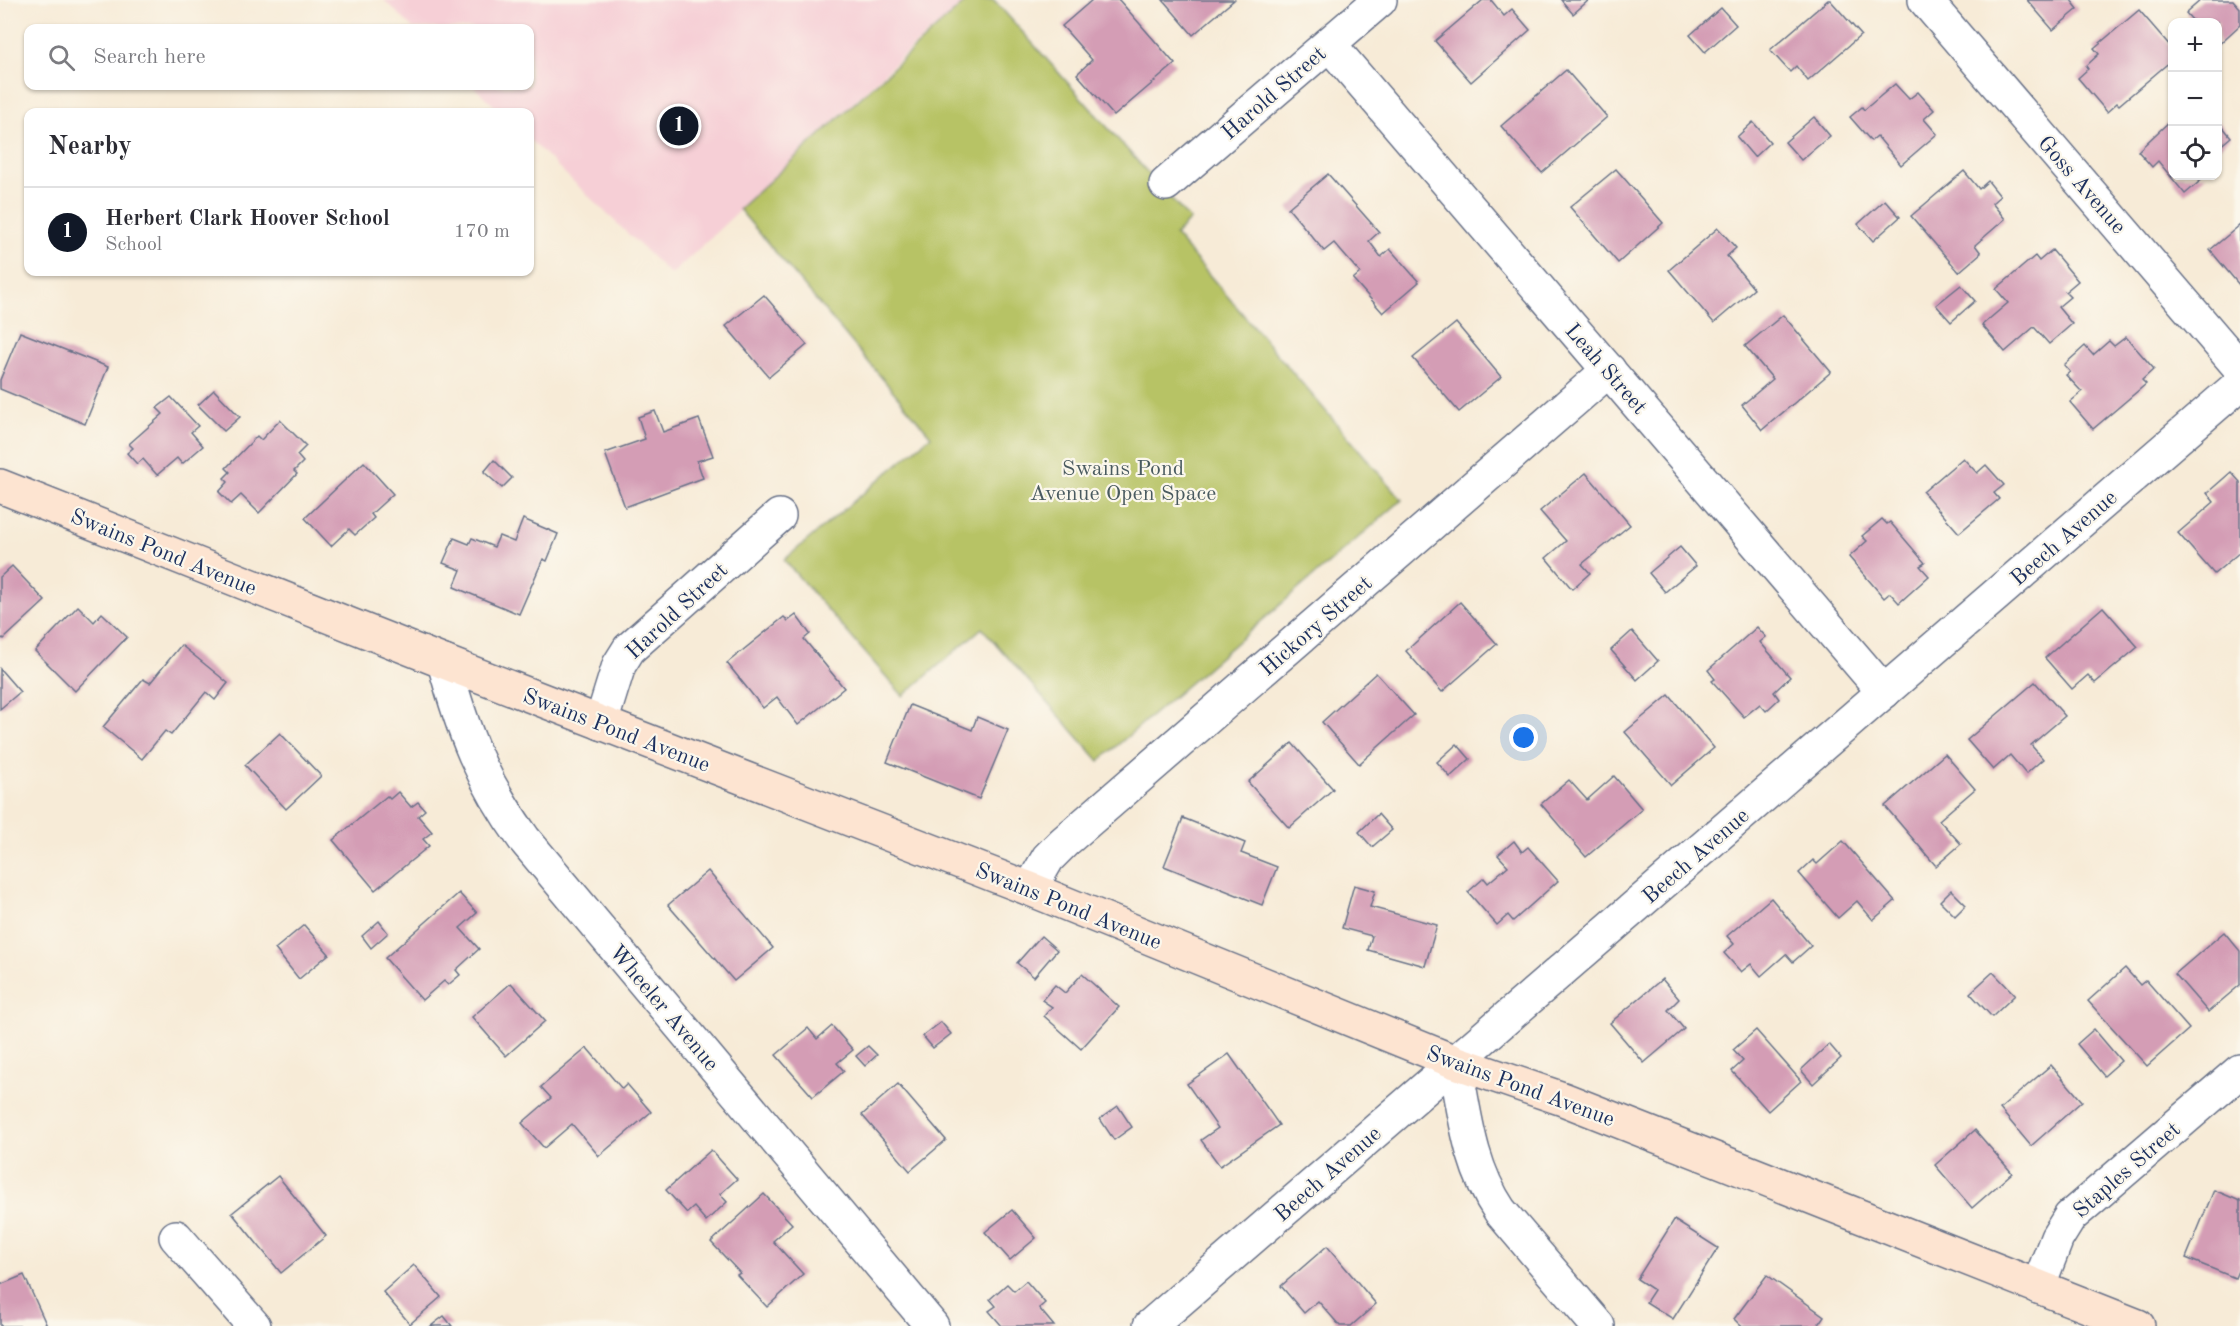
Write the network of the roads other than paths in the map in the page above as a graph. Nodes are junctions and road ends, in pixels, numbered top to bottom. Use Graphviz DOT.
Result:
graph roads {
  1 [pos="1380,0"];
  2 [pos="1925,0"];
  3 [pos="1329,44"];
  4 [pos="1166,184"];
  5 [pos="2240,368"];
  6 [pos="1609,370"];
  7 [pos="2240,384"];
  8 [pos="0,486"];
  9 [pos="779,516"];
  10 [pos="444,662"];
  11 [pos="1884,692"];
  12 [pos="601,723"];
  13 [pos="1030,889"];
  14 [pos="1455,1062"];
  15 [pos="2240,1071"];
  16 [pos="176,1237"];
  17 [pos="2038,1287"];
  18 [pos="254,1326"];
  19 [pos="932,1326"];
  20 [pos="1150,1326"];
  21 [pos="1598,1326"];
  22 [pos="2138,1326"];
  1 -- 3 [label="street, Harold Street"];
  2 -- 5 [label="street, Goss Avenue"];
  3 -- 4 [label="street, Harold Street"];
  3 -- 6 [label="street, Leah Street"];
  6 -- 11 [label="street, Leah Street"];
  6 -- 13 [label="street, Hickory Street"];
  7 -- 11 [label="street, Beech Avenue"];
  8 -- 10 [label="street, Swains Pond Avenue"];
  9 -- 12 [label="street, Harold Street"];
  10 -- 12 [label="street, Swains Pond Avenue"];
  10 -- 19 [label="street, Wheeler Avenue"];
  11 -- 14 [label="street, Beech Avenue"];
  12 -- 13 [label="street, Swains Pond Avenue"];
  13 -- 14 [label="street, Swains Pond Avenue"];
  14 -- 17 [label="street, Swains Pond Avenue"];
  14 -- 20 [label="street, Beech Avenue"];
  14 -- 21 [label="street"];
  15 -- 17 [label="street, Staples Street"];
  16 -- 18 [label="street"];
  17 -- 22 [label="street, Swains Pond Avenue"];
}
